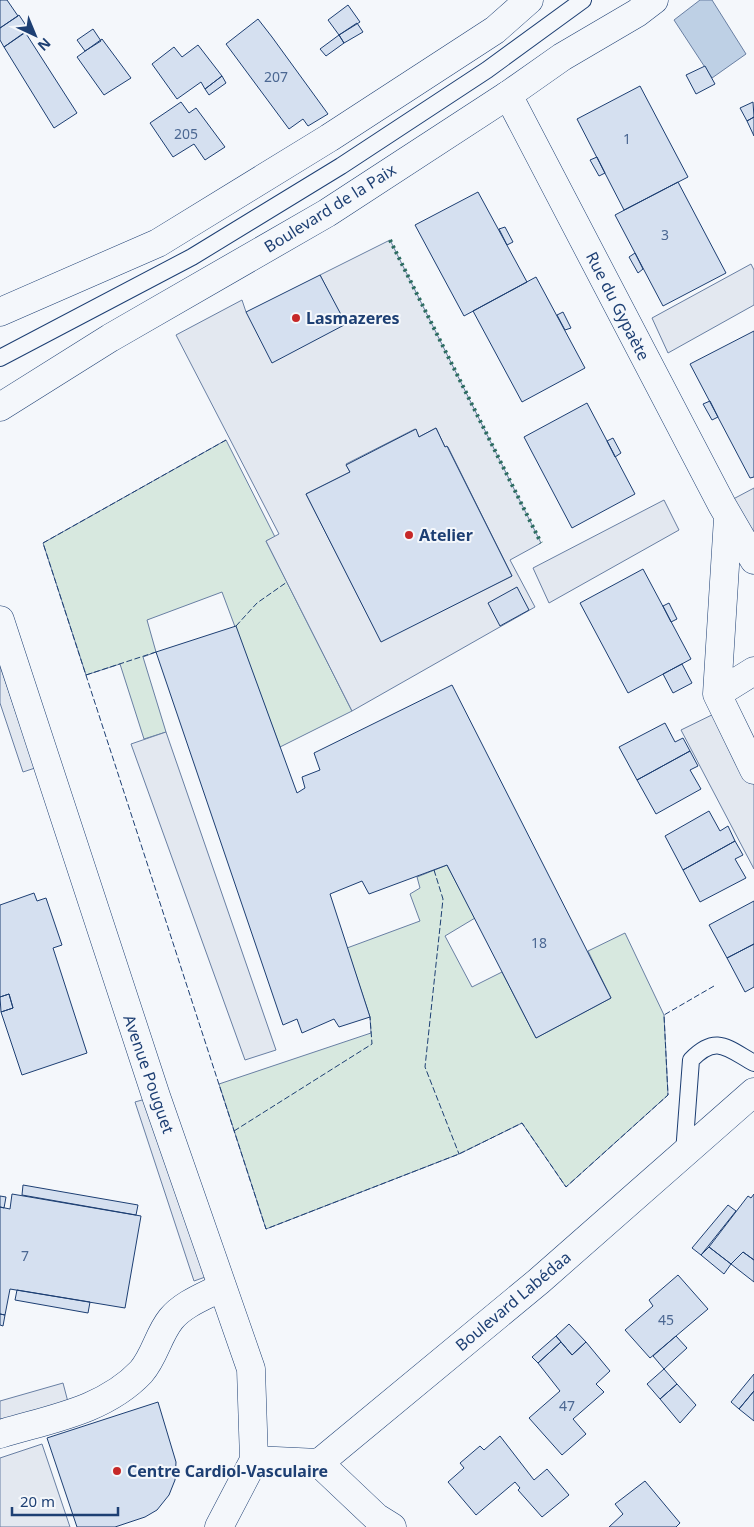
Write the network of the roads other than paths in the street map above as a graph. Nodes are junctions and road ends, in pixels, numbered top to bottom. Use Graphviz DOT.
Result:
graph roads {
  1 [pos="529,0"];
  2 [pos="583,0"];
  3 [pos="654,0"];
  4 [pos="508,95"];
  5 [pos="0,312"];
  6 [pos="0,358"];
  7 [pos="0,407"];
  8 [pos="728,518"];
  9 [pos="754,560"];
  10 [pos="0,620"];
  11 [pos="754,671"];
  12 [pos="717,694"];
  13 [pos="754,770"];
  14 [pos="754,1063"];
  15 [pos="754,1092"];
  16 [pos="684,1153"];
  17 [pos="222,1287"];
  18 [pos="0,1434"];
  19 [pos="254,1460"];
  20 [pos="319,1463"];
  21 [pos="219,1527"];
  22 [pos="392,1527"];
  1 -- 5 [label="street"];
  2 -- 6 [label="lane"];
  3 -- 4 [label="street, Boulevard de la Paix"];
  4 -- 7 [label="street, Boulevard de la Paix"];
  4 -- 8 [label="street, Rue du Gypaète"];
  8 -- 9 [label="street, Rue du Gypaète"];
  8 -- 12 [label="street"];
  10 -- 17 [label="street, Avenue Pouguet"];
  11 -- 12 [label="street"];
  12 -- 13 [label="street"];
  14 -- 16 [label="lane"];
  15 -- 16 [label="street, Boulevard Labédaa"];
  16 -- 20 [label="street, Boulevard Labédaa"];
  17 -- 18 [label="street"];
  17 -- 19 [label="street, Avenue Pouguet"];
  19 -- 20 [label="street"];
  19 -- 21 [label="street, Avenue Pouguet"];
  20 -- 22 [label="street"];
}
